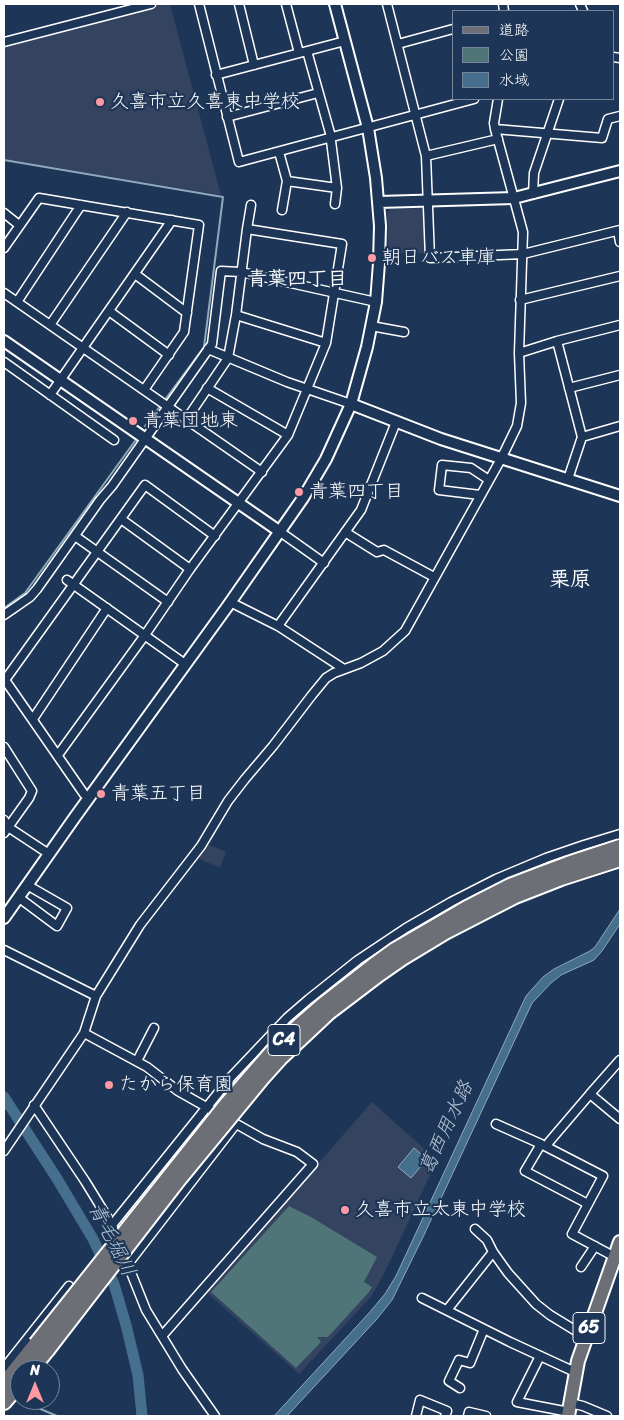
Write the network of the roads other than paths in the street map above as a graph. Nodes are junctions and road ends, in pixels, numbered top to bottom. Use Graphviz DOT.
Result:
graph roads {
  1 [pos="151,4"];
  2 [pos="199,4"];
  3 [pos="239,4"];
  4 [pos="286,4"];
  5 [pos="336,4"];
  6 [pos="387,4"];
  7 [pos="452,29"];
  8 [pos="345,41"];
  9 [pos="4,42"];
  10 [pos="398,44"];
  11 [pos="303,52"];
  12 [pos="254,65"];
  13 [pos="216,75"];
  14 [pos="318,93"];
  15 [pos="470,100"];
  16 [pos="498,100"];
  17 [pos="559,100"];
  18 [pos="415,114"];
  19 [pos="620,116"];
  20 [pos="227,117"];
  21 [pos="368,128"];
  22 [pos="495,129"];
  23 [pos="547,133"];
  24 [pos="330,138"];
  25 [pos="498,139"];
  26 [pos="279,152"];
  27 [pos="426,156"];
  28 [pos="620,171"];
  29 [pos="287,180"];
  30 [pos="337,188"];
  31 [pos="533,194"];
  32 [pos="514,198"];
  33 [pos="429,201"];
  34 [pos="379,202"];
  35 [pos="335,204"];
  36 [pos="82,205"];
  37 [pos="251,205"];
  38 [pos="282,210"];
  39 [pos="127,212"];
  40 [pos="4,213"];
  41 [pos="172,220"];
  42 [pos="19,225"];
  43 [pos="247,229"];
  44 [pos="619,231"];
  45 [pos="620,242"];
  46 [pos="4,248"];
  47 [pos="523,254"];
  48 [pos="241,272"];
  49 [pos="135,274"];
  50 [pos="620,276"];
  51 [pos="4,293"];
  52 [pos="334,293"];
  53 [pos="520,300"];
  54 [pos="17,302"];
  55 [pos="376,302"];
  56 [pos="109,311"];
  57 [pos="187,313"];
  58 [pos="236,315"];
  59 [pos="50,324"];
  60 [pos="620,325"];
  61 [pos="371,326"];
  62 [pos="404,332"];
  63 [pos="4,341"];
  64 [pos="557,341"];
  65 [pos="326,343"];
  66 [pos="84,348"];
  67 [pos="208,349"];
  68 [pos="519,353"];
  69 [pos="169,355"];
  70 [pos="228,358"];
  71 [pos="4,362"];
  72 [pos="620,375"];
  73 [pos="60,380"];
  74 [pos="207,388"];
  75 [pos="569,388"];
  76 [pos="308,389"];
  77 [pos="144,390"];
  78 [pos="50,394"];
  79 [pos="351,404"];
  80 [pos="167,407"];
  81 [pos="186,420"];
  82 [pos="396,422"];
  83 [pos="620,426"];
  84 [pos="288,435"];
  85 [pos="582,437"];
  86 [pos="145,438"];
  87 [pos="114,440"];
  88 [pos="501,459"];
  89 [pos="262,472"];
  90 [pos="489,480"];
  91 [pos="568,480"];
  92 [pos="480,495"];
  93 [pos="620,496"];
  94 [pos="239,504"];
  95 [pos="121,519"];
  96 [pos="279,531"];
  97 [pos="345,532"];
  98 [pos="75,536"];
  99 [pos="215,536"];
  100 [pos="97,552"];
  101 [pos="324,562"];
  102 [pos="190,569"];
  103 [pos="434,577"];
  104 [pos="71,583"];
  105 [pos="168,602"];
  106 [pos="230,602"];
  107 [pos="106,608"];
  108 [pos="4,616"];
  109 [pos="278,626"];
  110 [pos="145,635"];
  111 [pos="185,664"];
  112 [pos="344,669"];
  113 [pos="33,719"];
  114 [pos="4,748"];
  115 [pos="58,755"];
  116 [pos="84,794"];
  117 [pos="5,827"];
  118 [pos="620,834"];
  119 [pos="620,847"];
  120 [pos="49,854"];
  121 [pos="620,859"];
  122 [pos="27,885"];
  123 [pos="18,897"];
  124 [pos="4,918"];
  125 [pos="4,950"];
  126 [pos="96,996"];
  127 [pos="154,1028"];
  128 [pos="84,1033"];
  129 [pos="620,1060"];
  130 [pos="137,1061"];
  131 [pos="590,1094"];
  132 [pos="34,1106"];
  133 [pos="206,1106"];
  134 [pos="620,1119"];
  135 [pos="236,1124"];
  136 [pos="496,1124"];
  137 [pos="544,1146"];
  138 [pos="4,1151"];
  139 [pos="588,1204"];
  140 [pos="112,1225"];
  141 [pos="476,1229"];
  142 [pos="620,1242"];
  143 [pos="595,1246"];
  144 [pos="492,1252"];
  145 [pos="615,1257"];
  146 [pos="128,1264"];
  147 [pos="581,1267"];
  148 [pos="69,1286"];
  149 [pos="422,1298"];
  150 [pos="446,1310"];
  151 [pos="484,1329"];
  152 [pos="162,1336"];
  153 [pos="586,1337"];
  154 [pos="540,1356"];
  155 [pos="39,1360"];
  156 [pos="4,1368"];
  157 [pos="575,1372"];
  158 [pos="4,1384"];
  159 [pos="460,1388"];
  160 [pos="569,1411"];
  161 [pos="215,1416"];
  162 [pos="416,1416"];
  163 [pos="445,1416"];
  164 [pos="468,1416"];
  165 [pos="486,1416"];
  166 [pos="607,1416"];
  1 -- 9 [label="street"];
  2 -- 13 [label="street"];
  3 -- 12 [label="street"];
  4 -- 11 [label="street"];
  5 -- 8 [label="street"];
  6 -- 10 [label="street"];
  7 -- 10 [label="street"];
  8 -- 11 [label="street"];
  8 -- 21 [label="street"];
  10 -- 18 [label="street"];
  11 -- 12 [label="street"];
  11 -- 14 [label="street"];
  12 -- 13 [label="street"];
  13 -- 20 [label="street"];
  14 -- 20 [label="street"];
  14 -- 24 [label="street"];
  15 -- 18 [label="street"];
  16 -- 22 [label="street"];
  17 -- 23 [label="street"];
  18 -- 21 [label="street"];
  18 -- 27 [label="street"];
  19 -- 23 [label="street"];
  20 -- 26 [label="street"];
  21 -- 24 [label="street"];
  21 -- 34 [label="street"];
  22 -- 23 [label="street"];
  22 -- 25 [label="street"];
  23 -- 31 [label="street"];
  24 -- 26 [label="street"];
  24 -- 30 [label="street"];
  25 -- 27 [label="street"];
  25 -- 32 [label="street"];
  26 -- 29 [label="street"];
  27 -- 33 [label="street"];
  28 -- 31 [label="street"];
  29 -- 30 [label="street"];
  29 -- 38 [label="street"];
  30 -- 35 [label="street"];
  31 -- 32 [label="street"];
  32 -- 33 [label="street"];
  32 -- 47 [label="street"];
  33 -- 34 [label="street"];
  33 -- 47 [label="street"];
  34 -- 55 [label="street"];
  36 -- 39 [label="street"];
  36 -- 42 [label="street"];
  36 -- 54 [label="street"];
  37 -- 43 [label="street"];
  39 -- 41 [label="street"];
  39 -- 59 [label="street"];
  40 -- 42 [label="street"];
  41 -- 49 [label="street"];
  41 -- 57 [label="street"];
  42 -- 46 [label="street"];
  43 -- 48 [label="street"];
  43 -- 52 [label="street"];
  44 -- 45 [label="street"];
  44 -- 47 [label="street"];
  47 -- 53 [label="street"];
  48 -- 52 [label="street"];
  48 -- 58 [label="street"];
  48 -- 67 [label="street"];
  49 -- 56 [label="street"];
  49 -- 57 [label="street"];
  50 -- 53 [label="street"];
  51 -- 54 [label="street"];
  52 -- 55 [label="street"];
  52 -- 65 [label="street"];
  53 -- 68 [label="street"];
  54 -- 59 [label="street"];
  55 -- 61 [label="street"];
  56 -- 66 [label="street"];
  56 -- 69 [label="street"];
  57 -- 69 [label="street"];
  58 -- 65 [label="street"];
  58 -- 70 [label="street"];
  59 -- 66 [label="street"];
  60 -- 64 [label="street"];
  61 -- 62 [label="street"];
  61 -- 79 [label="street"];
  63 -- 73 [label="street"];
  64 -- 68 [label="street"];
  64 -- 75 [label="street"];
  65 -- 76 [label="street"];
  66 -- 73 [label="street"];
  66 -- 77 [label="street"];
  67 -- 70 [label="street"];
  67 -- 80 [label="street"];
  68 -- 88 [label="street"];
  69 -- 77 [label="street"];
  70 -- 74 [label="street"];
  70 -- 76 [label="street"];
  71 -- 78 [label="street"];
  72 -- 75 [label="street"];
  73 -- 78 [label="street"];
  73 -- 86 [label="street"];
  74 -- 81 [label="street"];
  74 -- 84 [label="street"];
  75 -- 85 [label="street"];
  76 -- 79 [label="street"];
  76 -- 84 [label="street"];
  77 -- 80 [label="street"];
  78 -- 87 [label="street"];
  79 -- 82 [label="street"];
  79 -- 96 [label="street"];
  80 -- 81 [label="street"];
  80 -- 86 [label="street"];
  81 -- 89 [label="street"];
  82 -- 88 [label="street"];
  82 -- 97 [label="street"];
  83 -- 85 [label="street"];
  84 -- 89 [label="street"];
  85 -- 91 [label="street"];
  86 -- 94 [label="street"];
  86 -- 98 [label="street"];
  88 -- 90 [label="street"];
  88 -- 91 [label="street"];
  89 -- 94 [label="street"];
  90 -- 92 [label="street"];
  90 -- 92 [label="street"];
  91 -- 93 [label="street"];
  92 -- 103 [label="street"];
  94 -- 96 [label="street"];
  94 -- 99 [label="street"];
  95 -- 99 [label="street"];
  95 -- 100 [label="street"];
  95 -- 102 [label="street"];
  96 -- 101 [label="street"];
  96 -- 106 [label="street"];
  97 -- 101 [label="street"];
  97 -- 103 [label="street"];
  98 -- 100 [label="street"];
  98 -- 108 [label="street"];
  99 -- 102 [label="street"];
  100 -- 104 [label="street"];
  100 -- 105 [label="street"];
  101 -- 109 [label="street"];
  102 -- 105 [label="street"];
  103 -- 112 [label="street"];
  104 -- 107 [label="street"];
  104 -- 113 [label="street"];
  105 -- 110 [label="street"];
  106 -- 109 [label="street"];
  106 -- 111 [label="street"];
  107 -- 110 [label="street"];
  107 -- 113 [label="street"];
  109 -- 112 [label="street"];
  110 -- 111 [label="street"];
  110 -- 115 [label="street"];
  111 -- 120 [label="street"];
  112 -- 126 [label="street"];
  113 -- 115 [label="street"];
  114 -- 117 [label="street"];
  115 -- 116 [label="street"];
  117 -- 120 [label="street"];
  118 -- 133 [label="street"];
  119 -- 158 [label="highway, C4, bridge"];
  120 -- 122 [label="street"];
  121 -- 155 [label="highway, C4, bridge"];
  122 -- 123 [label="street"];
  122 -- 123 [label="street"];
  123 -- 124 [label="street"];
  125 -- 126 [label="street"];
  126 -- 128 [label="street"];
  127 -- 130 [label="street"];
  128 -- 130 [label="street"];
  128 -- 132 [label="street"];
  129 -- 131 [label="street"];
  130 -- 133 [label="street"];
  131 -- 134 [label="street"];
  131 -- 137 [label="street"];
  132 -- 138 [label="street"];
  132 -- 140 [label="street"];
  133 -- 135 [label="street"];
  133 -- 140 [label="street"];
  135 -- 146 [label="street"];
  135 -- 152 [label="street"];
  136 -- 137 [label="street"];
  137 -- 139 [label="street"];
  137 -- 139 [label="street"];
  139 -- 143 [label="street"];
  140 -- 146 [label="street"];
  141 -- 144 [label="street"];
  142 -- 145 [label="main road, 65"];
  143 -- 145 [label="street"];
  143 -- 147 [label="street"];
  144 -- 150 [label="street"];
  144 -- 153 [label="street"];
  145 -- 153 [label="main road, 65"];
  146 -- 152 [label="street"];
  148 -- 156 [label="street"];
  149 -- 150 [label="street"];
  150 -- 151 [label="street"];
  151 -- 154 [label="street"];
  151 -- 159 [label="street"];
  152 -- 161 [label="street"];
  153 -- 157 [label="main road, 65"];
  154 -- 157 [label="street"];
  154 -- 160 [label="street"];
  157 -- 160 [label="main road, 65"];
  160 -- 166 [label="street"];
  162 -- 163 [label="street"];
  164 -- 165 [label="street"];
}
